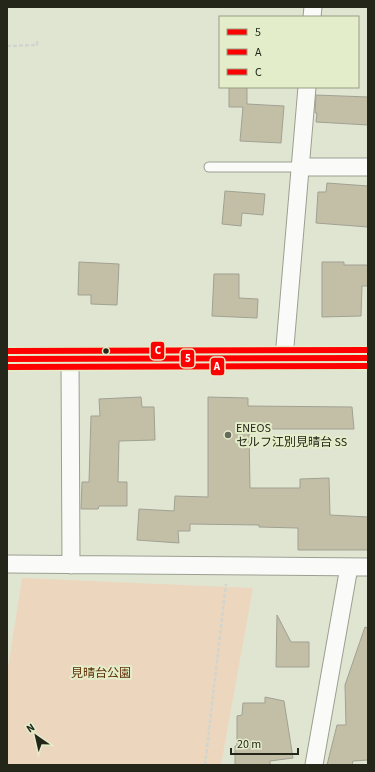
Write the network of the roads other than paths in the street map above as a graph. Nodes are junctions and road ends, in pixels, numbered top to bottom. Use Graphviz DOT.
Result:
graph roads {
  1 [pos="307,88"];
  2 [pos="209,167"];
  3 [pos="301,167"];
  4 [pos="368,168"];
  5 [pos="284,358"];
  6 [pos="368,358"];
  7 [pos="7,359"];
  8 [pos="70,359"];
  9 [pos="7,564"];
  10 [pos="71,565"];
  11 [pos="349,567"];
  12 [pos="368,567"];
  13 [pos="314,765"];
  1 -- 3 [label="street"];
  2 -- 3 [label="lane"];
  3 -- 4 [label="street"];
  3 -- 5 [label="street"];
  5 -- 6 [label="main road"];
  5 -- 8 [label="main road"];
  7 -- 8 [label="main road"];
  8 -- 10 [label="street"];
  9 -- 10 [label="street"];
  10 -- 11 [label="street"];
  11 -- 12 [label="street"];
  11 -- 13 [label="street"];
}
